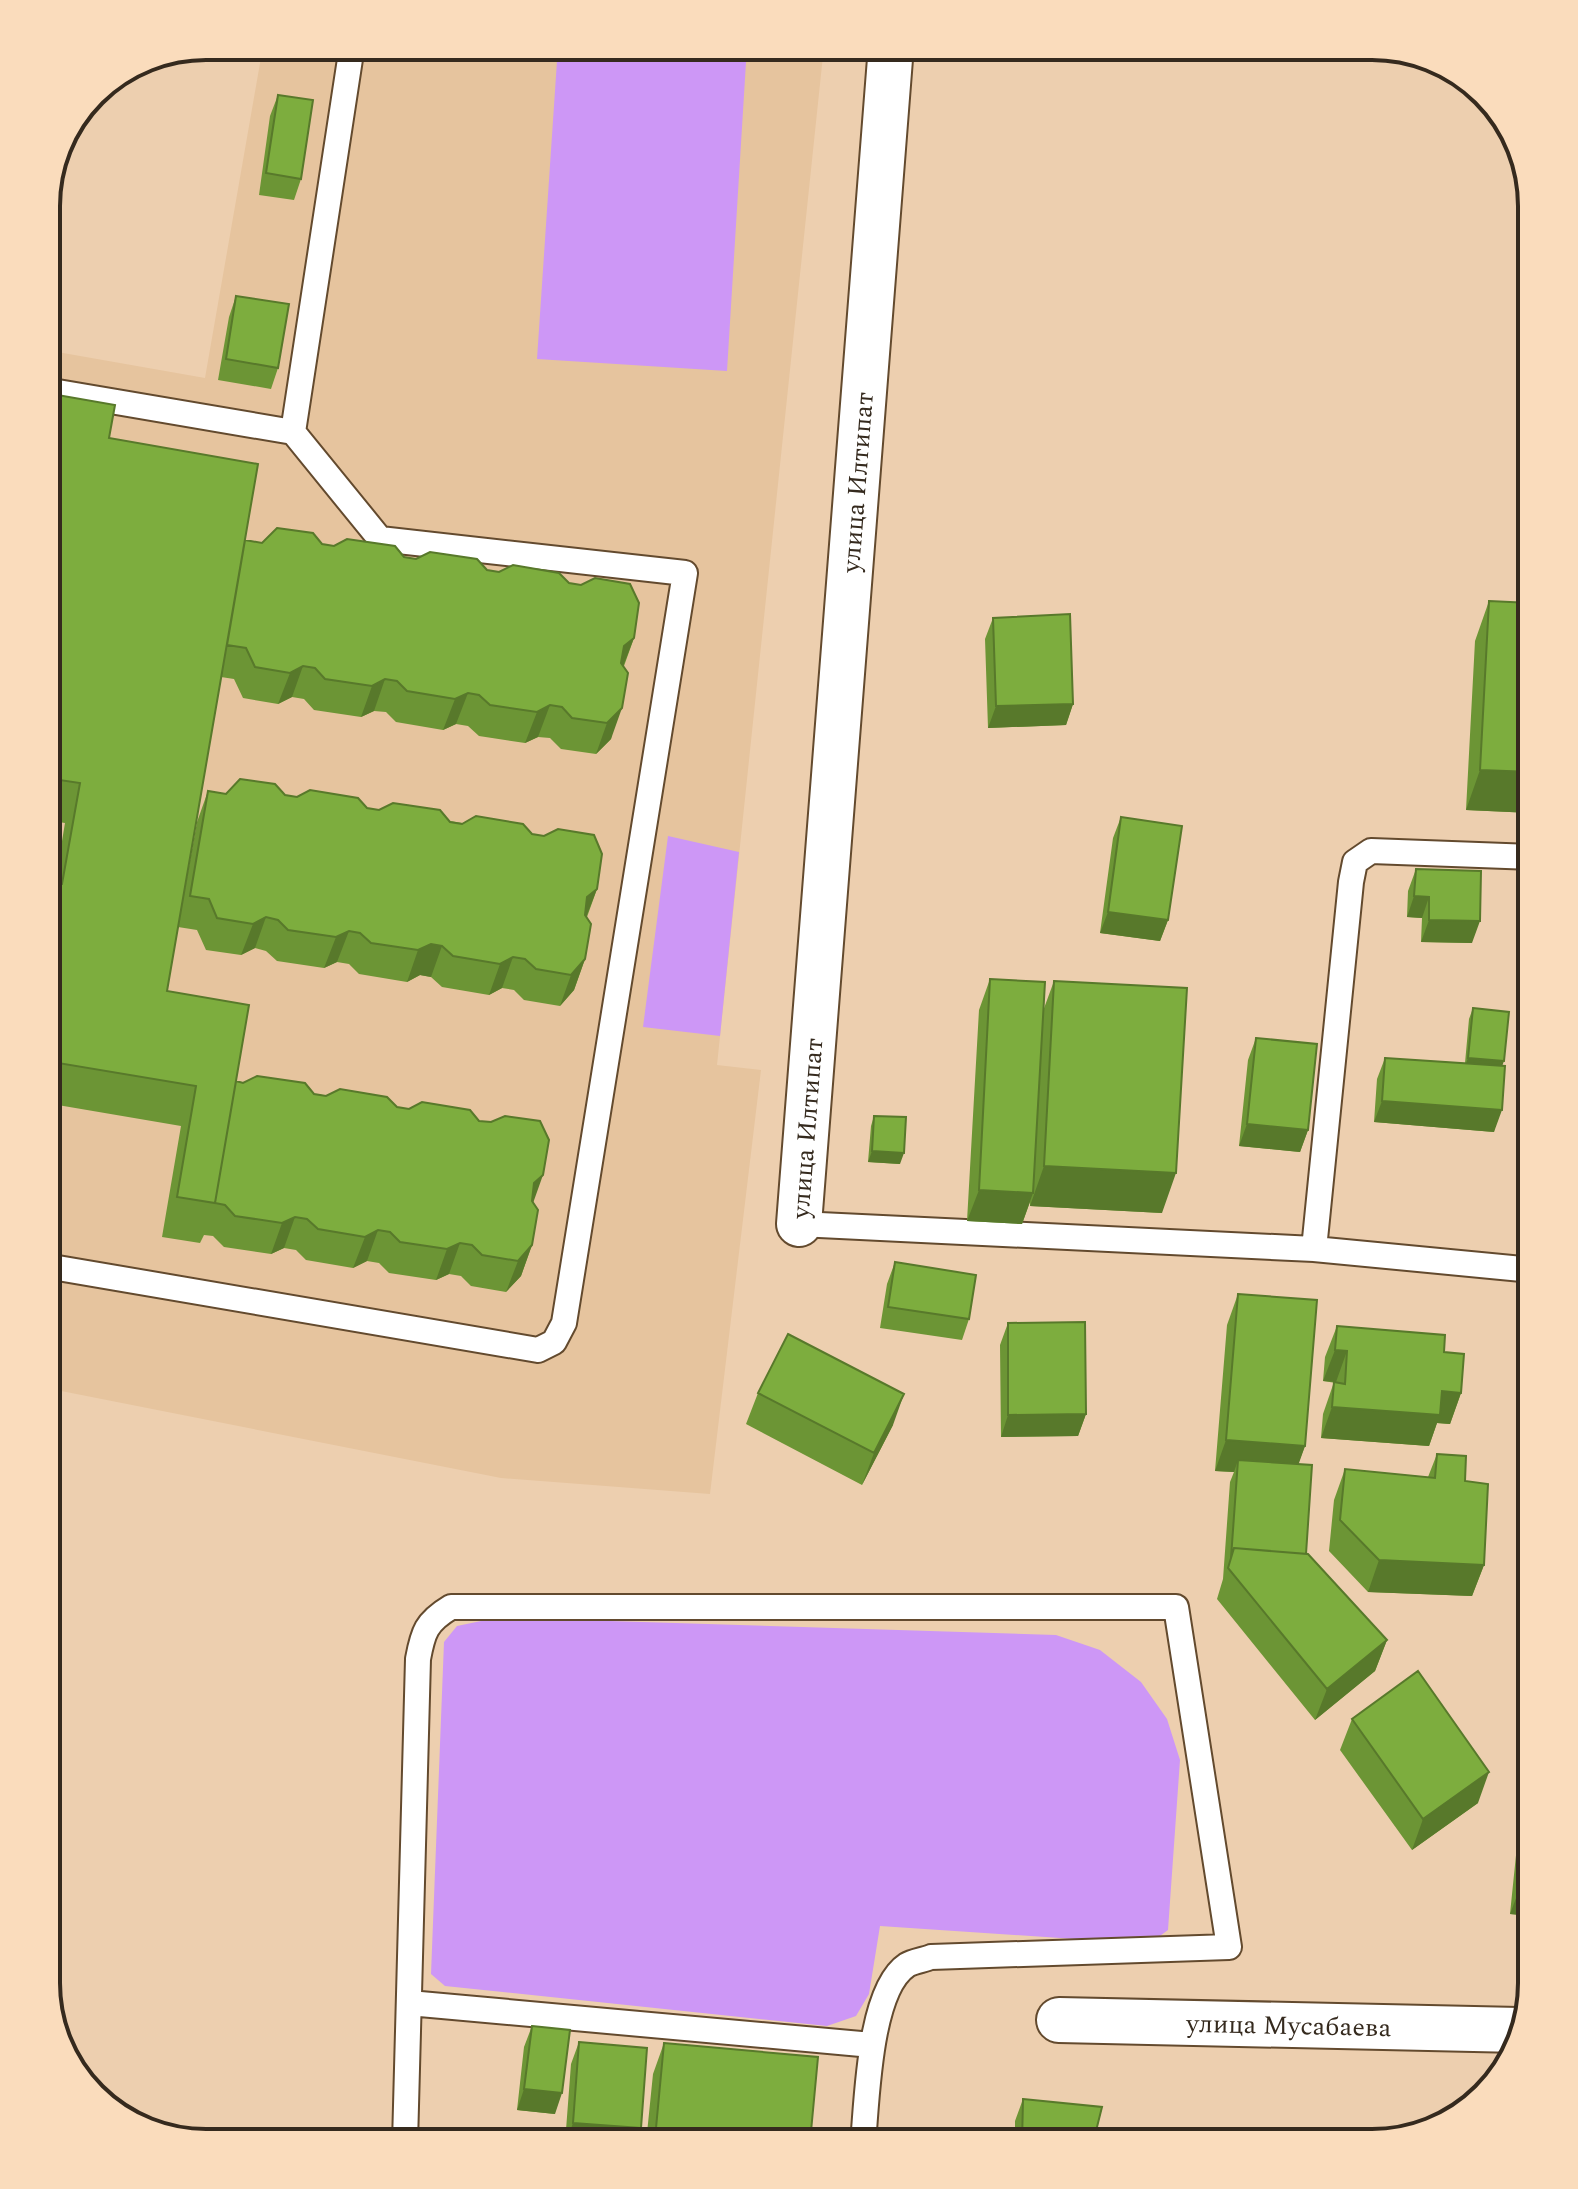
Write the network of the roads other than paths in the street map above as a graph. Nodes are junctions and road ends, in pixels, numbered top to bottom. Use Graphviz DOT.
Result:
graph roads {
  1 [pos="350,60"];
  2 [pos="890,60"];
  3 [pos="60,392"];
  4 [pos="293,432"];
  5 [pos="1518,856"];
  6 [pos="799,1224"];
  7 [pos="1314,1249"];
  8 [pos="60,1268"];
  9 [pos="1518,1269"];
  10 [pos="409,2003"];
  11 [pos="1059,2020"];
  12 [pos="1510,2030"];
  13 [pos="872,2045"];
  14 [pos="405,2129"];
  15 [pos="864,2129"];
  1 -- 4 [label="lane"];
  2 -- 6 [label="street, улица Илтипат"];
  3 -- 4 [label="lane"];
  4 -- 8 [label="lane"];
  5 -- 7 [label="lane"];
  6 -- 7 [label="lane, улица Илтипат"];
  7 -- 9 [label="lane, улица Илтипат"];
  10 -- 13 [label="lane"];
  10 -- 13 [label="lane"];
  10 -- 14 [label="lane"];
  11 -- 12 [label="street, улица Мусабаева"];
  13 -- 15 [label="lane"];
}
